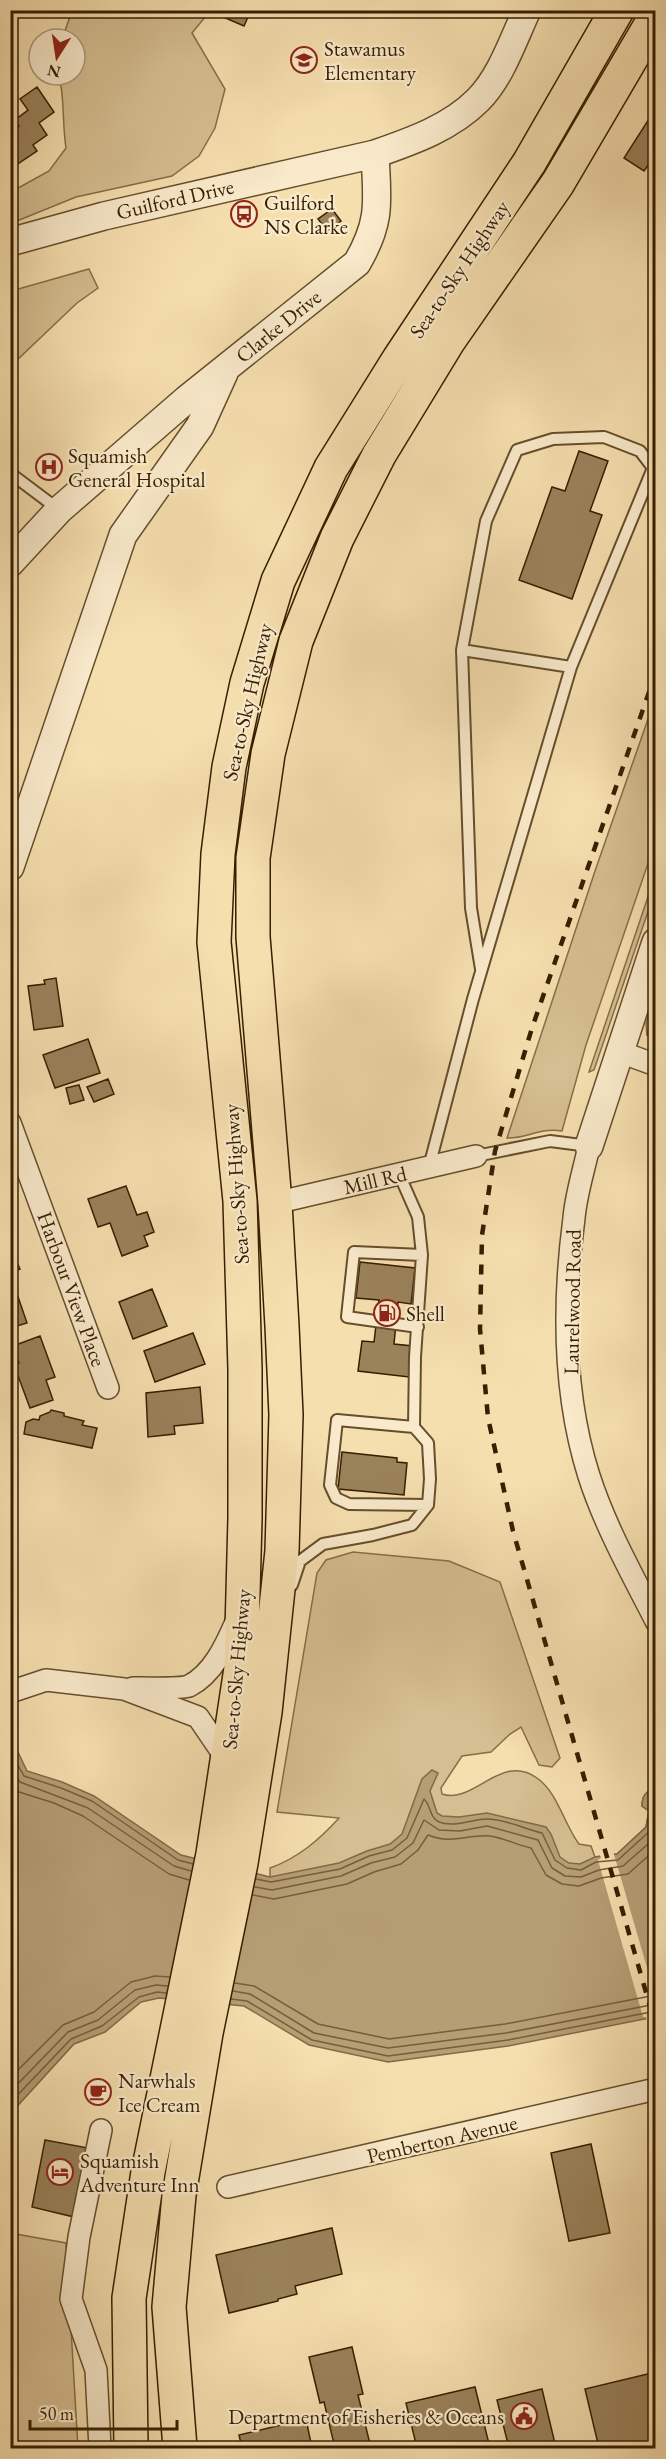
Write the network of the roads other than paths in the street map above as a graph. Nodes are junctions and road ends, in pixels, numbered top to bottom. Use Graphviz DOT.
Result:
graph roads {
  1 [pos="528,10"];
  2 [pos="617,10"];
  3 [pos="655,17"];
  4 [pos="375,154"];
  5 [pos="10,242"];
  6 [pos="227,367"];
  7 [pos="10,473"];
  8 [pos="59,510"];
  9 [pos="10,563"];
  10 [pos="462,650"];
  11 [pos="571,667"];
  12 [pos="225,798"];
  13 [pos="10,867"];
  14 [pos="656,942"];
  15 [pos="481,969"];
  16 [pos="620,1052"];
  17 [pos="656,1065"];
  18 [pos="10,1123"];
  19 [pos="589,1146"];
  20 [pos="476,1156"];
  21 [pos="429,1167"];
  22 [pos="399,1174"];
  23 [pos="275,1203"];
  24 [pos="422,1255"];
  25 [pos="418,1327"];
  26 [pos="108,1388"];
  27 [pos="414,1427"];
  28 [pos="428,1505"];
  29 [pos="244,1603"];
  30 [pos="656,1621"];
  31 [pos="276,1631"];
  32 [pos="123,1689"];
  33 [pos="10,1692"];
  34 [pos="228,1761"];
  35 [pos="227,1859"];
  36 [pos="192,2031"];
  37 [pos="656,2089"];
  38 [pos="101,2130"];
  39 [pos="228,2187"];
  40 [pos="100,2448"];
  41 [pos="131,2448"];
  42 [pos="180,2448"];
  1 -- 4 [label="street"];
  2 -- 12 [label="highway, Sea-to-Sky Highway"];
  3 -- 23 [label="highway, Sea-to-Sky Highway"];
  4 -- 5 [label="street, Guilford Drive"];
  4 -- 6 [label="street, Clarke Drive"];
  6 -- 8 [label="street"];
  6 -- 13 [label="street, Clarke Drive"];
  7 -- 8 [label="lane"];
  8 -- 9 [label="street"];
  10 -- 11 [label="lane"];
  10 -- 11 [label="lane"];
  10 -- 15 [label="lane"];
  11 -- 15 [label="lane"];
  12 -- 23 [label="highway"];
  12 -- 29 [label="highway, Sea-to-Sky Highway"];
  14 -- 16 [label="street, Laurelwood Road"];
  15 -- 21 [label="lane"];
  16 -- 17 [label="street"];
  16 -- 19 [label="street, Laurelwood Road"];
  18 -- 26 [label="street, Harbour View Place"];
  19 -- 20 [label="lane"];
  19 -- 30 [label="street, Laurelwood Road"];
  20 -- 21 [label="street, Mill Rd"];
  21 -- 22 [label="street, Mill Rd"];
  22 -- 23 [label="street, Mill Rd"];
  22 -- 24 [label="lane"];
  23 -- 29 [label="highway"];
  23 -- 31 [label="highway, Sea-to-Sky Highway"];
  24 -- 25 [label="lane"];
  24 -- 25 [label="lane"];
  25 -- 27 [label="lane"];
  27 -- 28 [label="lane"];
  27 -- 28 [label="lane"];
  28 -- 31 [label="lane"];
  29 -- 32 [label="street"];
  29 -- 34 [label="highway, Sea-to-Sky Highway"];
  31 -- 35 [label="highway, Sea-to-Sky Highway"];
  32 -- 33 [label="street"];
  32 -- 34 [label="street"];
  34 -- 35 [label="highway, Sea-to-Sky Highway"];
  35 -- 36 [label="highway, Sea-to-Sky Highway"];
  36 -- 41 [label="highway, Sea-to-Sky Highway"];
  36 -- 42 [label="highway, Sea-to-Sky Highway"];
  37 -- 39 [label="street, Pemberton Avenue"];
  38 -- 40 [label="street"];
}
